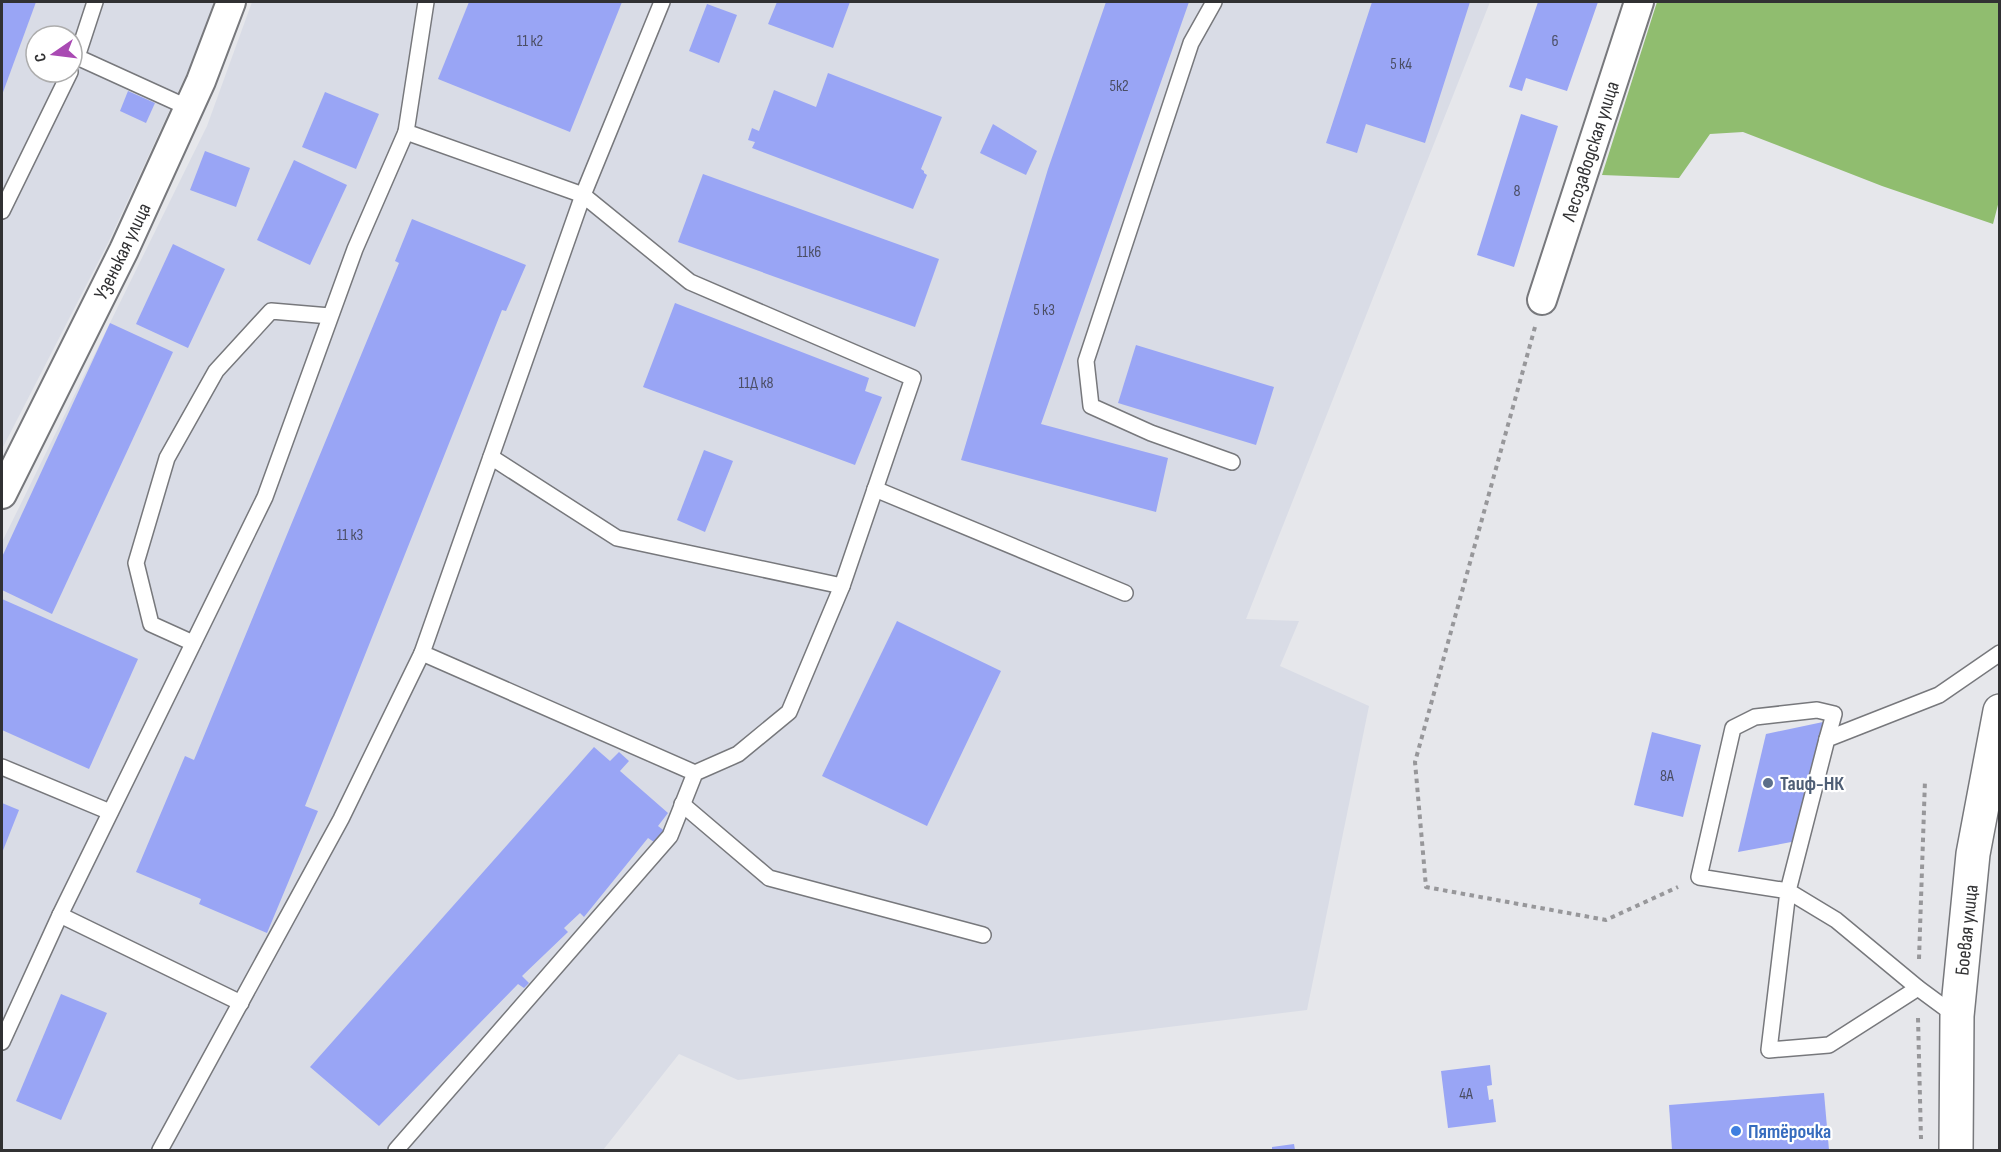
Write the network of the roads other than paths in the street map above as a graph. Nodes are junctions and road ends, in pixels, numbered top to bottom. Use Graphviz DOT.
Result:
graph roads {
  1 [pos="95,2"];
  2 [pos="231,2"];
  3 [pos="426,2"];
  4 [pos="662,2"];
  5 [pos="1214,2"];
  6 [pos="1639,2"];
  7 [pos="84,33"];
  8 [pos="84,66"];
  9 [pos="64,84"];
  10 [pos="189,108"];
  11 [pos="406,132"];
  12 [pos="583,195"];
  13 [pos="2,211"];
  14 [pos="1542,300"];
  15 [pos="330,316"];
  16 [pos="491,457"];
  17 [pos="1232,462"];
  18 [pos="875,489"];
  19 [pos="2,494"];
  20 [pos="842,586"];
  21 [pos="1125,593"];
  22 [pos="194,643"];
  23 [pos="2000,652"];
  24 [pos="422,653"];
  25 [pos="2000,711"];
  26 [pos="1827,739"];
  27 [pos="2,767"];
  28 [pos="695,773"];
  29 [pos="682,804"];
  30 [pos="110,812"];
  31 [pos="1788,891"];
  32 [pos="60,915"];
  33 [pos="983,935"];
  34 [pos="1918,988"];
  35 [pos="241,1003"];
  36 [pos="1957,1016"];
  37 [pos="2,1042"];
  38 [pos="160,1150"];
  39 [pos="396,1150"];
  40 [pos="1956,1150"];
  1 -- 7 [label="lane"];
  2 -- 10 [label="street, Узенькая улица"];
  3 -- 11 [label="lane"];
  4 -- 12 [label="lane"];
  5 -- 17 [label="lane"];
  6 -- 14 [label="street, Лесозаводская улица"];
  8 -- 10 [label="lane"];
  9 -- 13 [label="lane"];
  10 -- 19 [label="street, Узенькая улица"];
  11 -- 12 [label="lane"];
  11 -- 15 [label="lane"];
  12 -- 16 [label="lane"];
  12 -- 18 [label="lane"];
  15 -- 22 [label="lane"];
  15 -- 22 [label="lane"];
  16 -- 20 [label="lane"];
  16 -- 24 [label="lane"];
  18 -- 20 [label="lane"];
  18 -- 21 [label="lane"];
  20 -- 28 [label="lane"];
  22 -- 30 [label="lane"];
  23 -- 26 [label="lane"];
  24 -- 28 [label="lane"];
  24 -- 35 [label="lane"];
  25 -- 36 [label="main road, Боевая улица"];
  26 -- 31 [label="lane"];
  26 -- 31 [label="lane"];
  27 -- 30 [label="lane"];
  28 -- 29 [label="lane"];
  29 -- 33 [label="lane"];
  29 -- 39 [label="lane"];
  30 -- 32 [label="lane"];
  31 -- 34 [label="lane"];
  31 -- 34 [label="lane"];
  32 -- 35 [label="lane"];
  32 -- 37 [label="lane"];
  34 -- 36 [label="lane"];
  35 -- 38 [label="lane"];
  36 -- 40 [label="main road, Боевая улица"];
}
